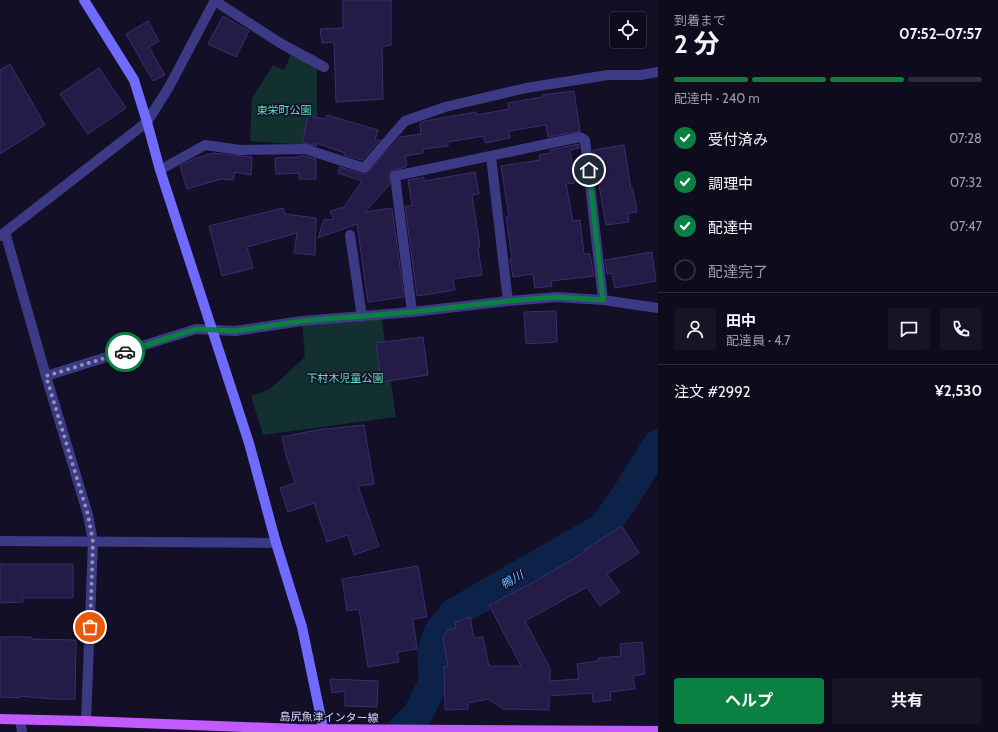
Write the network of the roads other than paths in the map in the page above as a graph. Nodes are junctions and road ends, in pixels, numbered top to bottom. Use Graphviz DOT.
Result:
graph roads {
  1 [pos="84,0"];
  2 [pos="215,0"];
  3 [pos="324,66"];
  4 [pos="658,72"];
  5 [pos="147,122"];
  6 [pos="490,157"];
  7 [pos="160,170"];
  8 [pos="2,234"];
  9 [pos="350,235"];
  10 [pos="603,300"];
  11 [pos="508,301"];
  12 [pos="658,308"];
  13 [pos="412,312"];
  14 [pos="362,317"];
  15 [pos="212,330"];
  16 [pos="46,376"];
  17 [pos="0,540"];
  18 [pos="93,542"];
  19 [pos="276,543"];
  20 [pos="0,719"];
  21 [pos="20,720"];
  22 [pos="86,721"];
  23 [pos="324,730"];
  24 [pos="596,731"];
  25 [pos="658,731"];
  26 [pos="22,732"];
  1 -- 5 [label="street"];
  2 -- 3 [label="street"];
  2 -- 5 [label="street"];
  4 -- 7 [label="street"];
  5 -- 7 [label="street"];
  5 -- 8 [label="street"];
  6 -- 10 [label="street"];
  6 -- 11 [label="street"];
  6 -- 13 [label="street"];
  7 -- 15 [label="street"];
  8 -- 16 [label="street"];
  9 -- 14 [label="street"];
  10 -- 11 [label="street"];
  10 -- 12 [label="street"];
  11 -- 13 [label="street"];
  13 -- 14 [label="street"];
  14 -- 15 [label="street"];
  15 -- 16 [label="street"];
  15 -- 19 [label="street"];
  16 -- 18 [label="street"];
  17 -- 18 [label="street"];
  18 -- 19 [label="street"];
  18 -- 22 [label="street"];
  19 -- 23 [label="street"];
  20 -- 21 [label="main road, 島尻魚津インター線"];
  21 -- 22 [label="main road, 島尻魚津インター線"];
  21 -- 26 [label="street"];
  22 -- 23 [label="main road, 島尻魚津インター線"];
  23 -- 24 [label="main road, 島尻魚津インター線"];
  24 -- 25 [label="main road, 島尻魚津インター線"];
}
